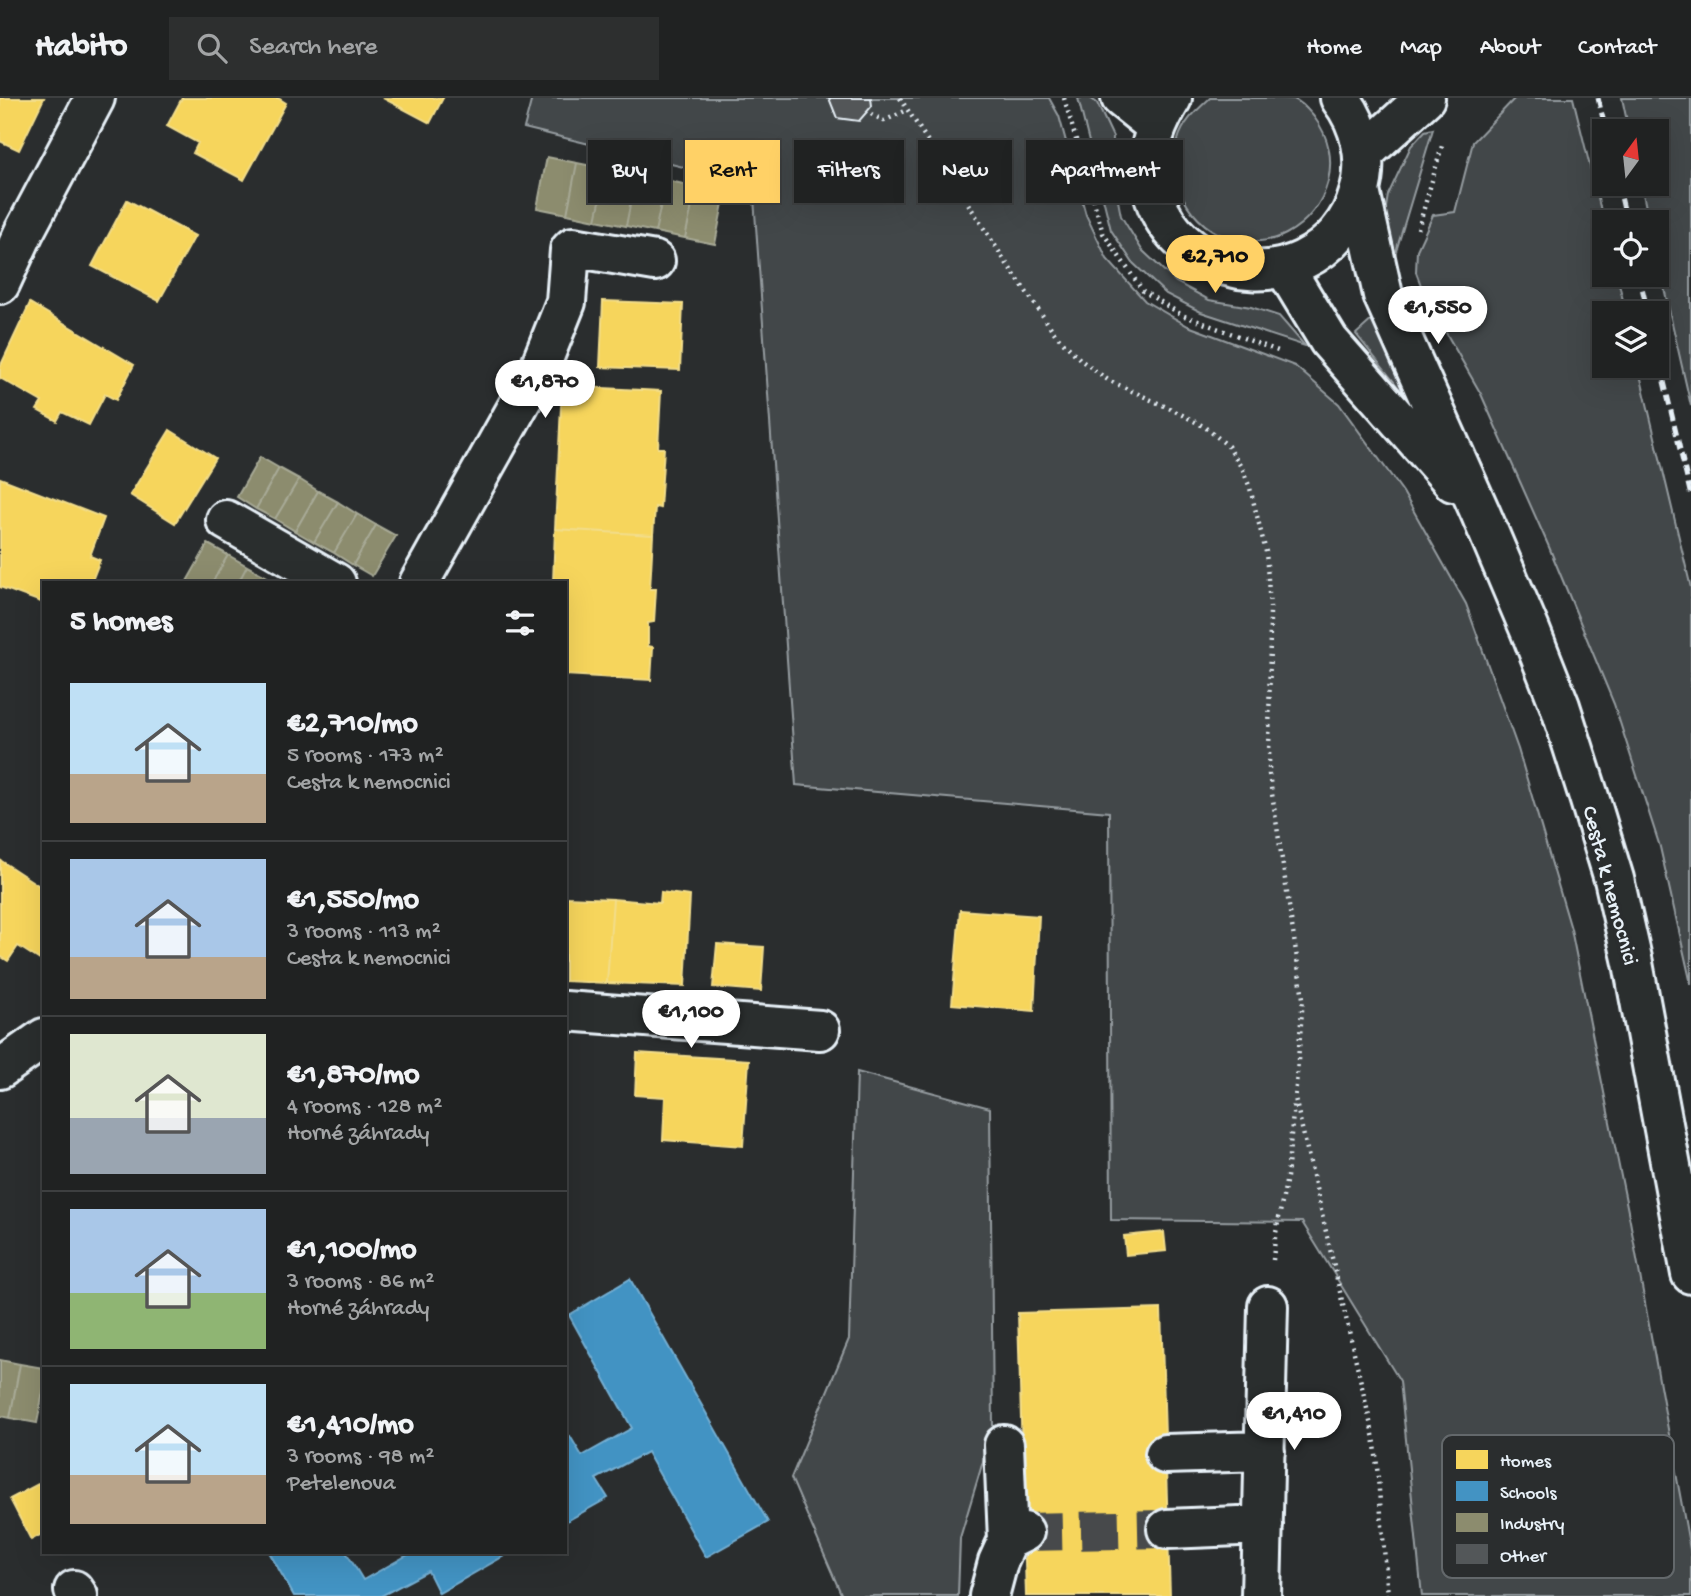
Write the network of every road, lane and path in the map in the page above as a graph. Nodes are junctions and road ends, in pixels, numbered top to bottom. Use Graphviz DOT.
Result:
graph roads {
  1 [pos="95,98"];
  2 [pos="900,98"];
  3 [pos="1064,98"];
  4 [pos="1121,98"];
  5 [pos="1340,98"];
  6 [pos="1425,98"];
  7 [pos="907,110"];
  8 [pos="1164,112"];
  9 [pos="871,114"];
  10 [pos="1445,138"];
  11 [pos="1362,173"];
  12 [pos="1415,237"];
  13 [pos="655,261"];
  14 [pos="1284,267"];
  15 [pos="0,284"];
  16 [pos="1282,352"];
  17 [pos="1480,512"];
  18 [pos="226,520"];
  19 [pos="333,581"];
  20 [pos="420,581"];
  21 [pos="567,1011"];
  22 [pos="820,1030"];
  23 [pos="42,1039"];
  24 [pos="0,1069"];
  25 [pos="1295,1098"];
  26 [pos="1691,1274"];
  27 [pos="1268,1306"];
  28 [pos="1004,1445"];
  29 [pos="1265,1451"];
  30 [pos="1165,1454"];
  31 [pos="1263,1525"];
  32 [pos="1167,1529"];
  33 [pos="989,1596"];
  34 [pos="1261,1596"];
  35 [pos="1388,1596"];
  1 -- 15 [label="street"];
  2 -- 7 [label="path"];
  3 -- 16 [label="path"];
  4 -- 8 [label="street"];
  5 -- 11 [label="street, Cesta k nemocnici"];
  6 -- 11 [label="street"];
  7 -- 9 [label="path"];
  7 -- 25 [label="path"];
  8 -- 14 [label="street"];
  10 -- 12 [label="path"];
  11 -- 14 [label="street"];
  11 -- 17 [label="street, Cesta k nemocnici"];
  13 -- 20 [label="street"];
  14 -- 17 [label="street, Cesta k nemocnici"];
  17 -- 26 [label="street, Cesta k nemocnici"];
  18 -- 19 [label="street"];
  21 -- 22 [label="street"];
  23 -- 24 [label="street"];
  25 -- 27 [label="path"];
  25 -- 35 [label="path"];
  27 -- 29 [label="street"];
  28 -- 33 [label="street"];
  29 -- 30 [label="street"];
  29 -- 31 [label="street"];
  31 -- 32 [label="street"];
  31 -- 34 [label="street"];
}
